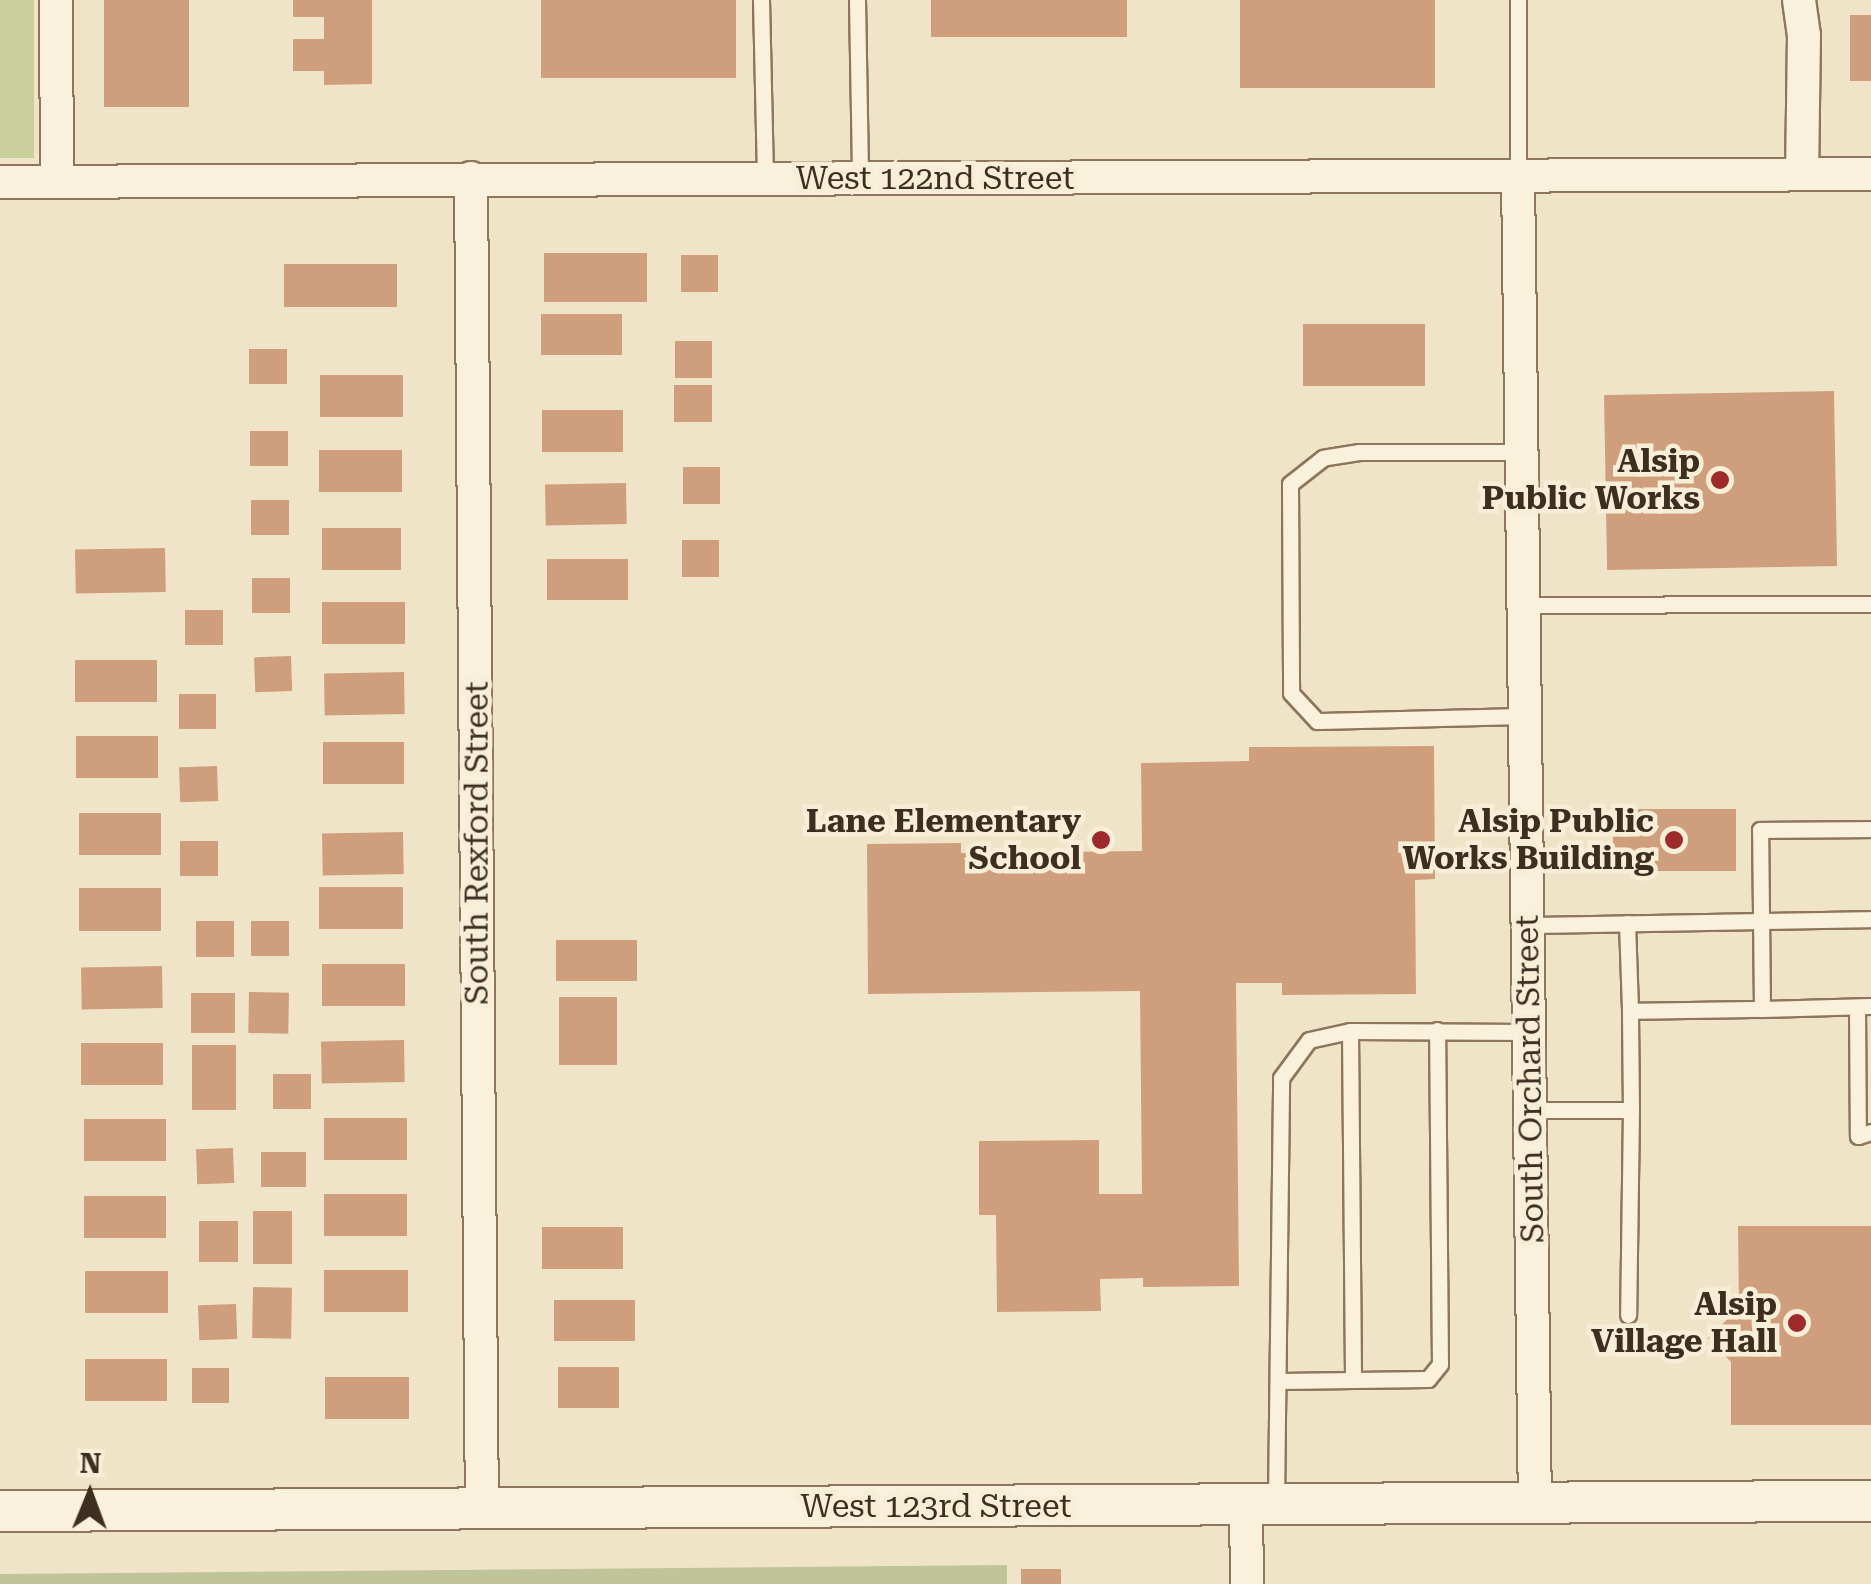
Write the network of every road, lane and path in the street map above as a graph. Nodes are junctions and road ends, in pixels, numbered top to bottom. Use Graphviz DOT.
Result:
graph roads {
  1 [pos="56,0"];
  2 [pos="761,0"];
  3 [pos="856,0"];
  4 [pos="1518,0"];
  5 [pos="1799,0"];
  6 [pos="1802,174"];
  7 [pos="1871,174"];
  8 [pos="1518,175"];
  9 [pos="471,178"];
  10 [pos="765,178"];
  11 [pos="860,178"];
  12 [pos="57,181"];
  13 [pos="0,182"];
  14 [pos="1522,452"];
  15 [pos="1871,604"];
  16 [pos="1524,605"];
  17 [pos="1525,716"];
  18 [pos="1871,828"];
  19 [pos="1871,919"];
  20 [pos="1761,921"];
  21 [pos="1627,923"];
  22 [pos="1528,925"];
  23 [pos="1864,1006"];
  24 [pos="1762,1009"];
  25 [pos="1630,1011"];
  26 [pos="1437,1030"];
  27 [pos="1350,1031"];
  28 [pos="1529,1032"];
  29 [pos="1530,1110"];
  30 [pos="1631,1110"];
  31 [pos="1871,1132"];
  32 [pos="1628,1315"];
  33 [pos="1353,1380"];
  34 [pos="1280,1381"];
  35 [pos="1871,1501"];
  36 [pos="1535,1503"];
  37 [pos="1261,1504"];
  38 [pos="482,1508"];
  39 [pos="0,1511"];
  40 [pos="1247,1584"];
  1 -- 12 [label="street"];
  2 -- 10 [label="lane"];
  3 -- 11 [label="lane"];
  4 -- 8 [label="lane"];
  5 -- 6 [label="street"];
  6 -- 7 [label="street, West 122nd Street"];
  6 -- 8 [label="street, West 122nd Street"];
  8 -- 11 [label="street, West 122nd Street"];
  8 -- 14 [label="street, South Orchard Street"];
  9 -- 10 [label="street, West 122nd Street"];
  9 -- 12 [label="street, West 122nd Street"];
  9 -- 38 [label="street, South Rexford Street"];
  10 -- 11 [label="street, West 122nd Street"];
  12 -- 13 [label="street, West 122nd Street"];
  14 -- 16 [label="street, South Orchard Street"];
  14 -- 17 [label="lane"];
  15 -- 16 [label="lane"];
  16 -- 17 [label="street, South Orchard Street"];
  17 -- 22 [label="street, South Orchard Street"];
  18 -- 20 [label="lane"];
  19 -- 20 [label="lane"];
  20 -- 21 [label="lane"];
  20 -- 24 [label="lane"];
  21 -- 22 [label="lane"];
  21 -- 25 [label="lane"];
  22 -- 28 [label="street, South Orchard Street"];
  23 -- 24 [label="lane"];
  23 -- 31 [label="lane"];
  24 -- 25 [label="lane"];
  25 -- 30 [label="lane"];
  26 -- 27 [label="lane"];
  26 -- 28 [label="lane"];
  26 -- 33 [label="lane"];
  27 -- 33 [label="lane"];
  27 -- 34 [label="lane"];
  28 -- 29 [label="street, South Orchard Street"];
  29 -- 30 [label="lane"];
  29 -- 36 [label="street, South Orchard Street"];
  30 -- 32 [label="lane"];
  33 -- 34 [label="lane"];
  34 -- 37 [label="lane"];
  35 -- 36 [label="street, West 123rd Street"];
  36 -- 37 [label="street, West 123rd Street"];
  37 -- 38 [label="street, West 123rd Street"];
  37 -- 40 [label="street"];
  38 -- 39 [label="street, West 123rd Street"];
}
